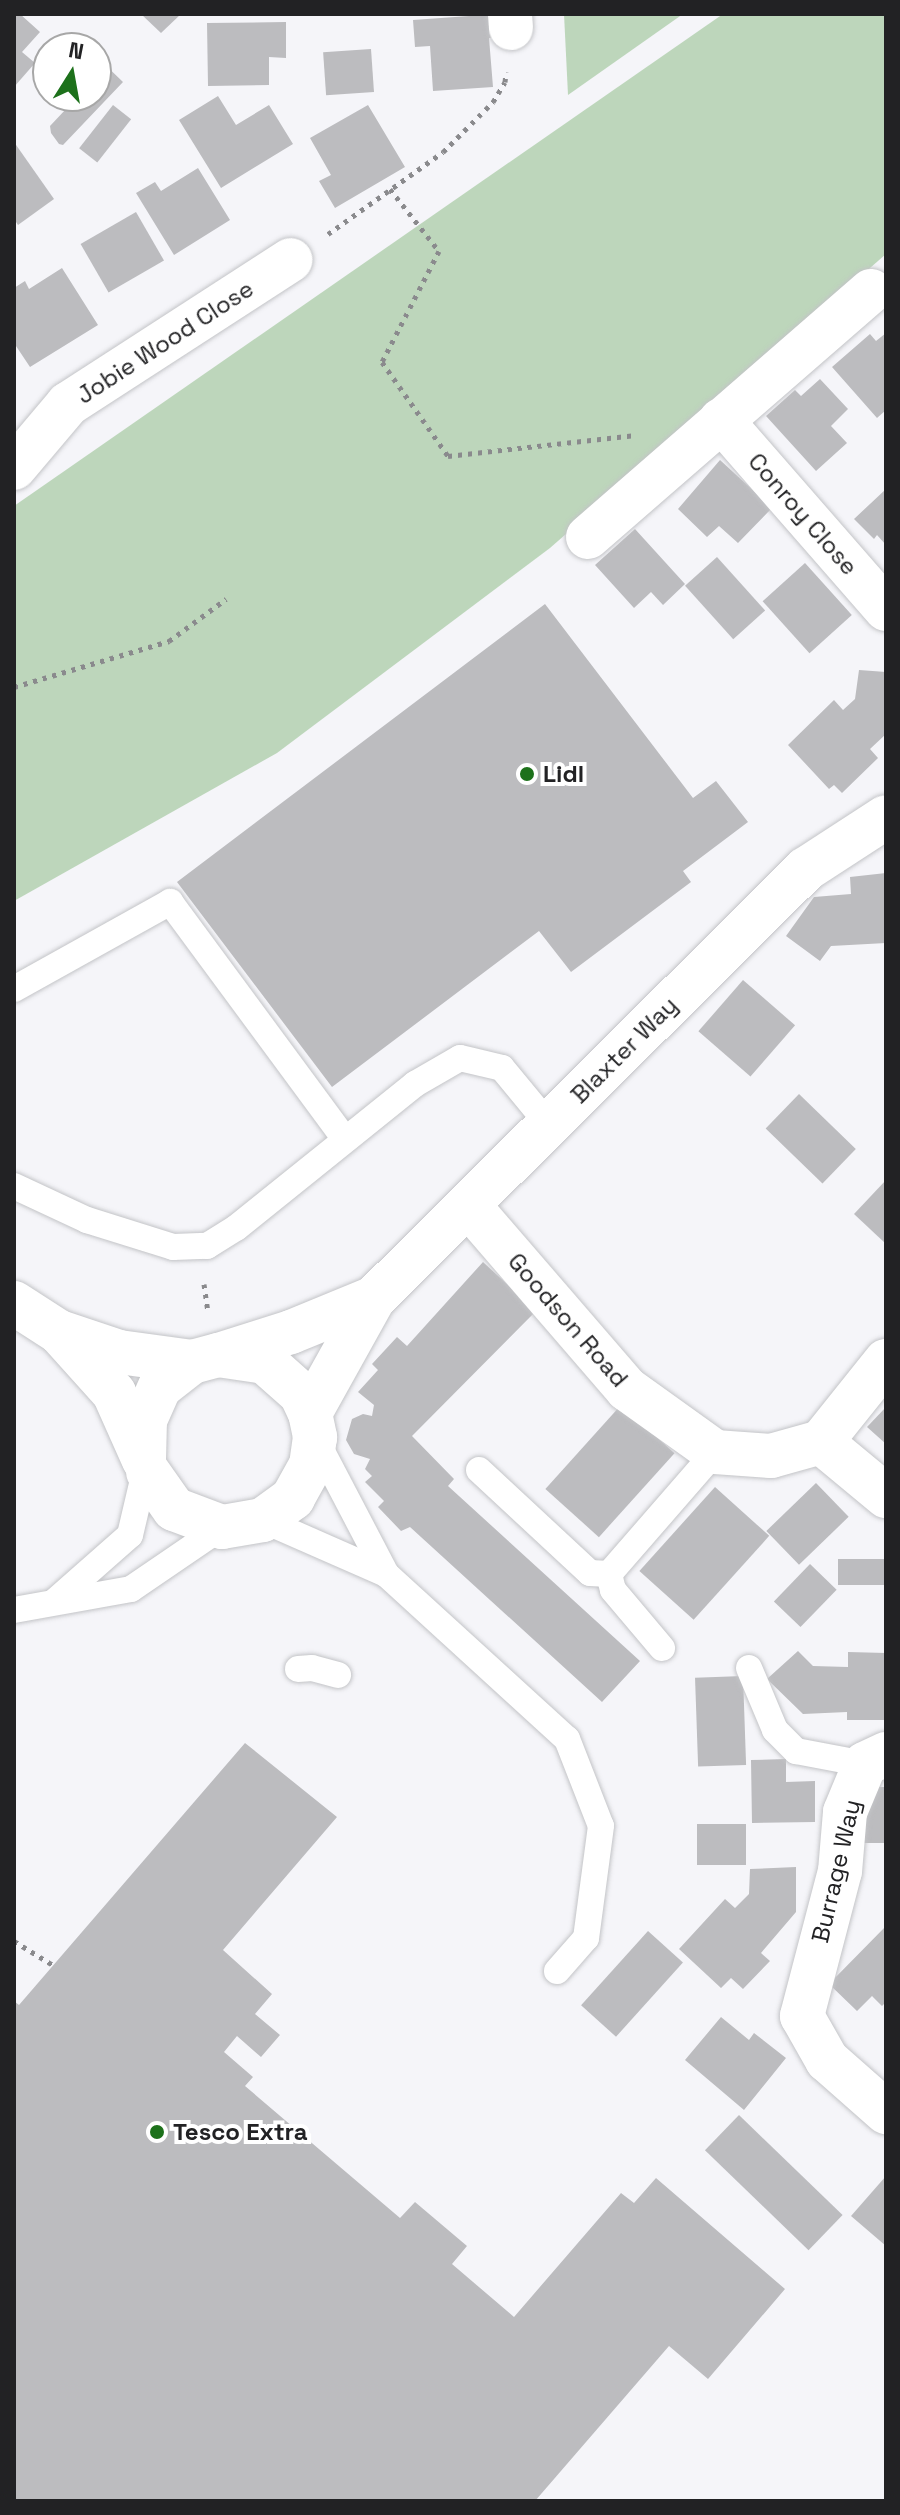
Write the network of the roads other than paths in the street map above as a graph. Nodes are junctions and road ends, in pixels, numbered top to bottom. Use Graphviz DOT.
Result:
graph roads {
  1 [pos="291,260"];
  2 [pos="871,291"];
  3 [pos="721,420"];
  4 [pos="14,468"];
  5 [pos="588,537"];
  6 [pos="886,609"];
  7 [pos="886,817"];
  8 [pos="14,989"];
  9 [pos="549,1125"];
  10 [pos="345,1139"];
  11 [pos="14,1186"];
  12 [pos="469,1206"];
  13 [pos="374,1298"];
  14 [pos="14,1303"];
  15 [pos="59,1332"];
  16 [pos="205,1358"];
  17 [pos="886,1361"];
  18 [pos="312,1425"];
  19 [pos="821,1442"];
  20 [pos="715,1452"];
  21 [pos="146,1466"];
  22 [pos="479,1470"];
  23 [pos="886,1496"];
  24 [pos="242,1524"];
  25 [pos="386,1574"];
  26 [pos="609,1574"];
  27 [pos="54,1602"];
  28 [pos="14,1610"];
  29 [pos="662,1648"];
  30 [pos="749,1668"];
  31 [pos="298,1669"];
  32 [pos="338,1675"];
  33 [pos="876,1759"];
  34 [pos="557,1971"];
  35 [pos="886,2112"];
  1 -- 4 [label="street, Jobie Wood Close"];
  2 -- 3 [label="street"];
  3 -- 5 [label="street"];
  3 -- 6 [label="street, Conroy Close"];
  7 -- 9 [label="street, Blaxter Way"];
  8 -- 10 [label="lane"];
  9 -- 10 [label="lane"];
  9 -- 12 [label="street, Blaxter Way"];
  10 -- 11 [label="lane"];
  12 -- 13 [label="street, Blaxter Way"];
  12 -- 20 [label="street, Goodson Road"];
  13 -- 16 [label="street, Blaxter Way"];
  13 -- 18 [label="street, Blaxter Way"];
  14 -- 15 [label="street"];
  15 -- 16 [label="street"];
  15 -- 21 [label="street"];
  16 -- 18 [label="street"];
  16 -- 21 [label="street"];
  17 -- 19 [label="street"];
  18 -- 24 [label="street"];
  18 -- 25 [label="lane"];
  19 -- 20 [label="street"];
  19 -- 23 [label="street"];
  20 -- 26 [label="lane"];
  21 -- 24 [label="street"];
  21 -- 27 [label="lane"];
  22 -- 26 [label="lane"];
  24 -- 25 [label="lane"];
  24 -- 27 [label="lane"];
  25 -- 34 [label="lane"];
  26 -- 29 [label="lane"];
  27 -- 28 [label="lane"];
  30 -- 33 [label="lane"];
  31 -- 32 [label="lane"];
  33 -- 35 [label="street, Burrage Way"];
}
